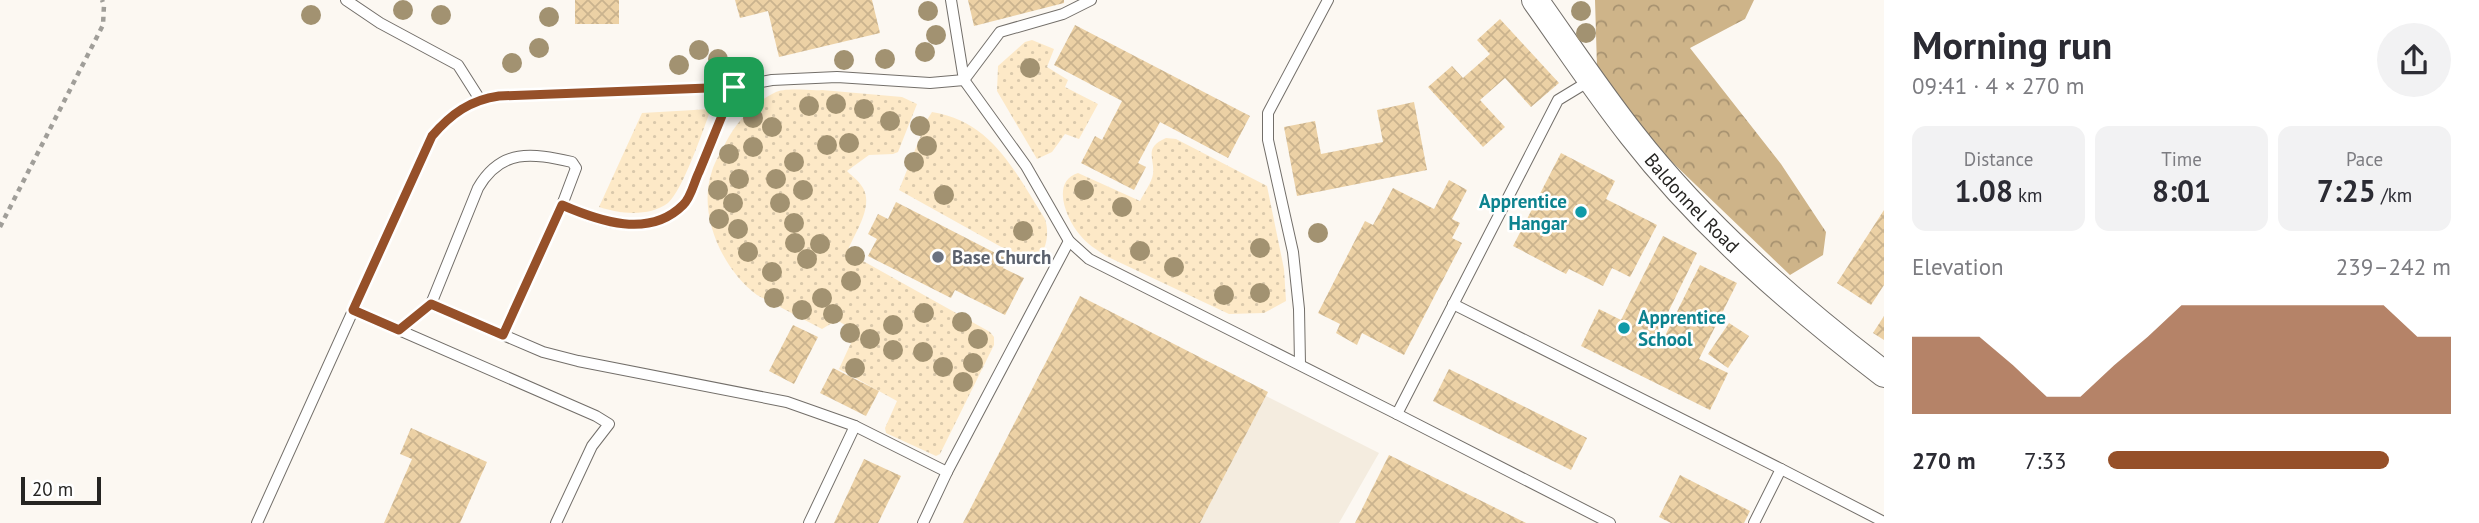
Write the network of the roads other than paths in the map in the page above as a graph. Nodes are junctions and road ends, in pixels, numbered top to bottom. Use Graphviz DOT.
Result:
graph roads {
  1 [pos="346,0"];
  2 [pos="951,0"];
  3 [pos="1091,0"];
  4 [pos="1328,0"];
  5 [pos="1535,0"];
  6 [pos="964,80"];
  7 [pos="1591,80"];
  8 [pos="734,87"];
  9 [pos="479,99"];
  10 [pos="562,205"];
  11 [pos="1069,242"];
  12 [pos="431,304"];
  13 [pos="1453,304"];
  14 [pos="353,310"];
  15 [pos="399,330"];
  16 [pos="503,335"];
  17 [pos="1300,364"];
  18 [pos="1884,374"];
  19 [pos="1397,414"];
  20 [pos="855,426"];
  21 [pos="1781,469"];
  22 [pos="947,472"];
  23 [pos="1884,522"];
  24 [pos="257,523"];
  25 [pos="556,523"];
  26 [pos="809,523"];
  27 [pos="923,523"];
  28 [pos="1610,523"];
  29 [pos="1754,523"];
  1 -- 9 [label="lane"];
  2 -- 6 [label="lane"];
  3 -- 6 [label="lane"];
  4 -- 17 [label="lane"];
  5 -- 7 [label="street, Baldonnel Road"];
  6 -- 8 [label="lane"];
  6 -- 11 [label="lane"];
  7 -- 13 [label="lane"];
  7 -- 18 [label="street, Baldonnel Road"];
  8 -- 9 [label="lane"];
  8 -- 10 [label="lane"];
  9 -- 14 [label="lane"];
  10 -- 12 [label="lane"];
  10 -- 16 [label="lane"];
  11 -- 17 [label="lane"];
  11 -- 22 [label="lane"];
  12 -- 15 [label="lane"];
  12 -- 16 [label="lane"];
  13 -- 19 [label="lane"];
  13 -- 21 [label="lane"];
  14 -- 15 [label="lane"];
  14 -- 24 [label="lane"];
  15 -- 25 [label="lane"];
  16 -- 20 [label="lane"];
  17 -- 19 [label="lane"];
  19 -- 28 [label="lane"];
  20 -- 22 [label="lane"];
  20 -- 26 [label="lane"];
  21 -- 23 [label="lane"];
  21 -- 29 [label="lane"];
  22 -- 27 [label="lane"];
}
